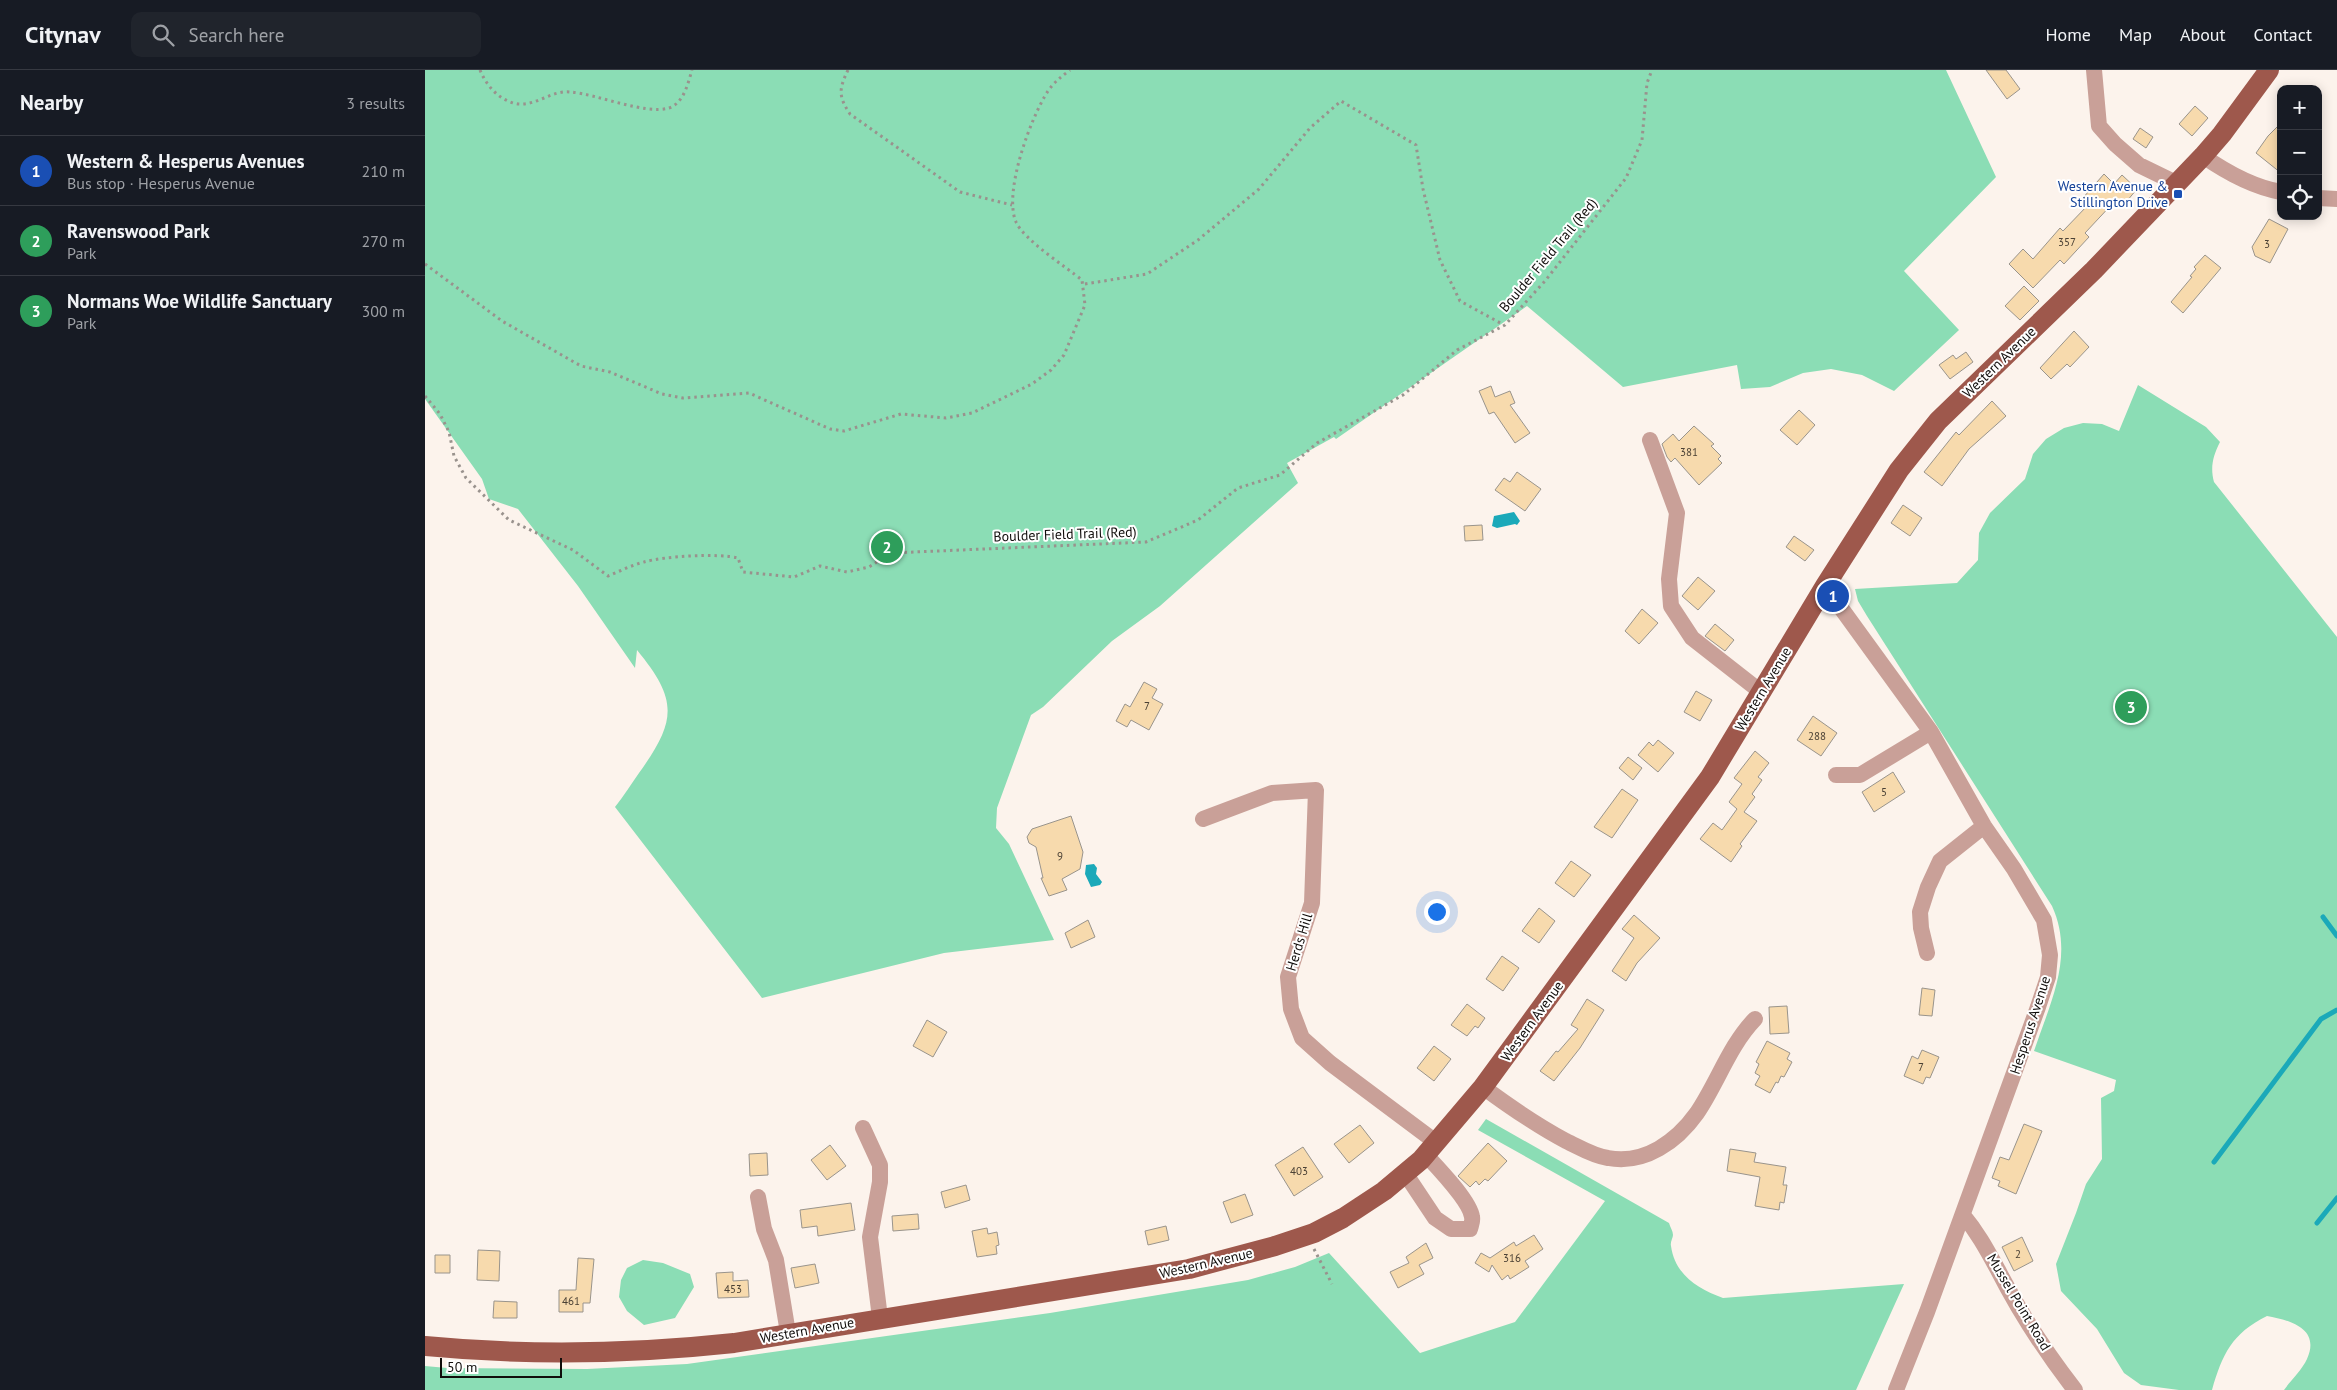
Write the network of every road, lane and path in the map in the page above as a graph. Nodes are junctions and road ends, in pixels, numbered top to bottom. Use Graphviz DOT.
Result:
graph roads {
  1 [pos="480,70"];
  2 [pos="691,70"];
  3 [pos="848,70"];
  4 [pos="1070,70"];
  5 [pos="1652,70"];
  6 [pos="2095,70"];
  7 [pos="2269,70"];
  8 [pos="2203,156"];
  9 [pos="2176,183"];
  10 [pos="2277,191"];
  11 [pos="2322,198"];
  12 [pos="2337,199"];
  13 [pos="1012,205"];
  14 [pos="425,264"];
  15 [pos="1085,284"];
  16 [pos="1505,325"];
  17 [pos="425,396"];
  18 [pos="1650,440"];
  19 [pos="1825,586"];
  20 [pos="1761,692"];
  21 [pos="1931,732"];
  22 [pos="1836,775"];
  23 [pos="1203,818"];
  24 [pos="1984,826"];
  25 [pos="1927,954"];
  26 [pos="1755,1019"];
  27 [pos="1483,1087"];
  28 [pos="863,1128"];
  29 [pos="1432,1149"];
  30 [pos="1405,1173"];
  31 [pos="758,1197"];
  32 [pos="1963,1215"];
  33 [pos="1307,1236"];
  34 [pos="1332,1284"];
  35 [pos="880,1318"];
  36 [pos="788,1334"];
  37 [pos="425,1346"];
  38 [pos="1896,1390"];
  39 [pos="2075,1390"];
  1 -- 2 [label="path"];
  3 -- 13 [label="path"];
  4 -- 13 [label="path"];
  5 -- 16 [label="path, Boulder Field Trail (Red)"];
  6 -- 9 [label="street"];
  7 -- 8 [label="main road, Western Avenue"];
  8 -- 9 [label="main road, Western Avenue"];
  8 -- 10 [label="street"];
  9 -- 19 [label="main road, Western Avenue"];
  11 -- 12 [label="street"];
  13 -- 14 [label="path"];
  15 -- 16 [label="path"];
  16 -- 17 [label="path, Boulder Field Trail (Red)"];
  18 -- 20 [label="street"];
  19 -- 20 [label="main road, Western Avenue"];
  19 -- 21 [label="street, Hesperus Avenue"];
  20 -- 27 [label="main road, Western Avenue"];
  21 -- 22 [label="street"];
  21 -- 24 [label="street, Hesperus Avenue"];
  23 -- 29 [label="street, Herds Hill"];
  24 -- 25 [label="street"];
  24 -- 32 [label="street, Hesperus Avenue"];
  26 -- 27 [label="street"];
  27 -- 29 [label="main road, Western Avenue"];
  28 -- 35 [label="street"];
  29 -- 30 [label="main road, Western Avenue"];
  29 -- 30 [label="street"];
  30 -- 33 [label="main road, Western Avenue"];
  31 -- 36 [label="street"];
  32 -- 38 [label="street, Hesperus Avenue"];
  32 -- 39 [label="street, Mussel Point Road"];
  33 -- 34 [label="path"];
  33 -- 35 [label="main road, Western Avenue"];
  35 -- 36 [label="main road, Western Avenue"];
  36 -- 37 [label="main road, Western Avenue"];
}
